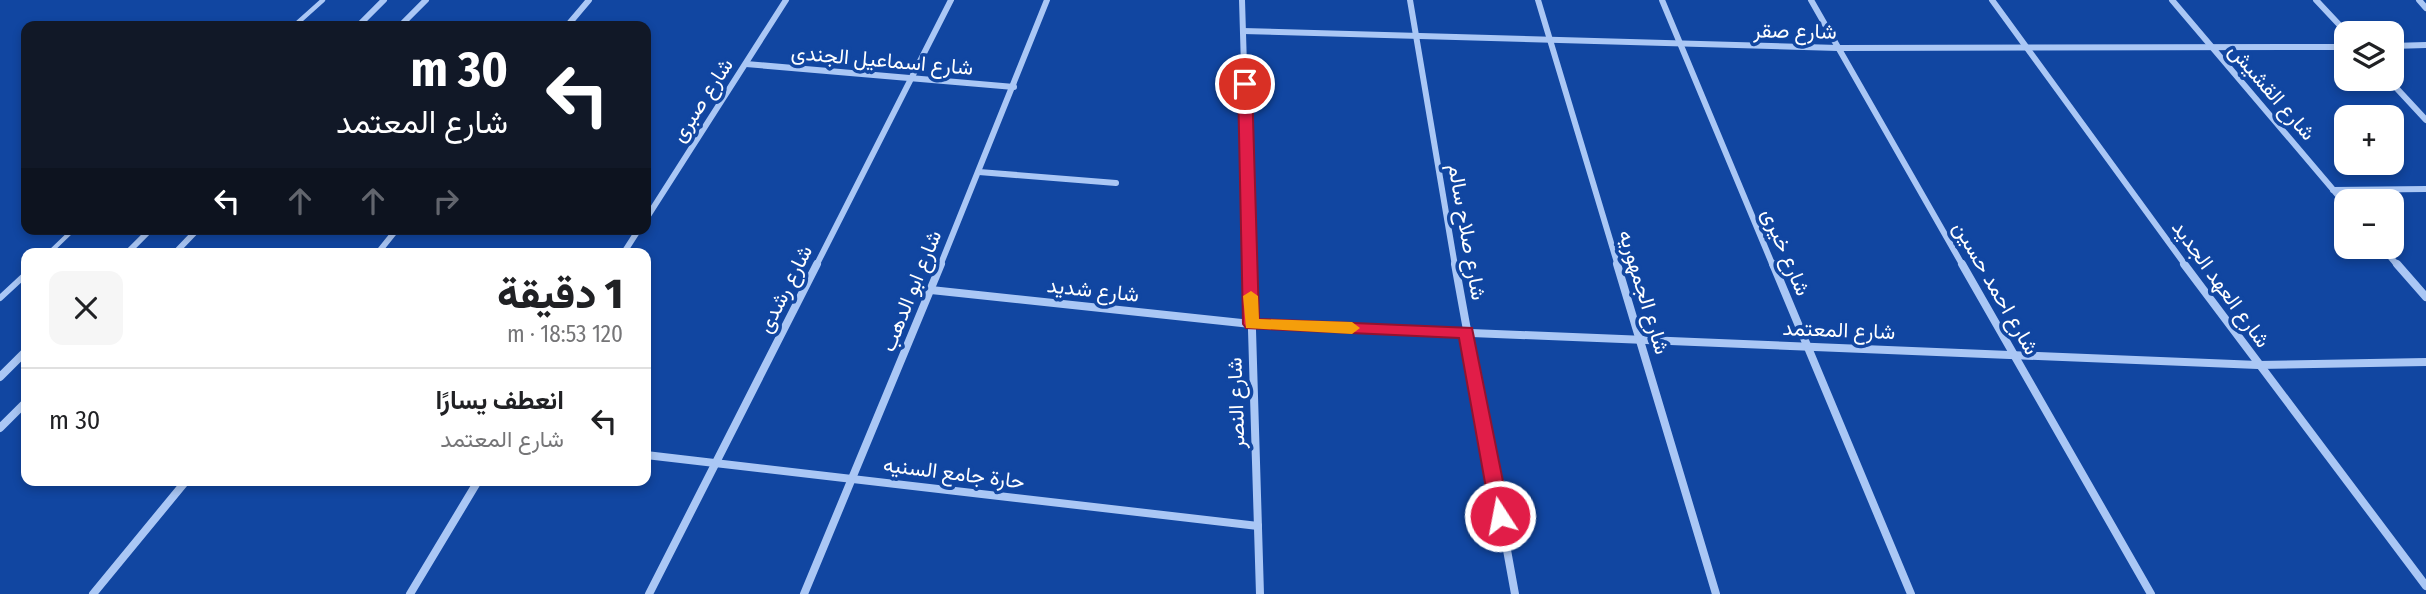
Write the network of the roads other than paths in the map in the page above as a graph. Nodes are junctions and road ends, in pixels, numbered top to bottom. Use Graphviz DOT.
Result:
graph roads {
  1 [pos="323,0"];
  2 [pos="384,0"];
  3 [pos="426,0"];
  4 [pos="589,0"];
  5 [pos="786,0"];
  6 [pos="951,0"];
  7 [pos="1047,0"];
  8 [pos="1242,0"];
  9 [pos="1410,0"];
  10 [pos="1538,0"];
  11 [pos="1662,0"];
  12 [pos="1811,0"];
  13 [pos="1992,0"];
  14 [pos="2172,0"];
  15 [pos="2316,0"];
  16 [pos="2418,0"];
  17 [pos="2426,8"];
  18 [pos="300,21"];
  19 [pos="363,21"];
  20 [pos="405,21"];
  21 [pos="571,21"];
  22 [pos="2336,21"];
  23 [pos="1243,31"];
  24 [pos="1416,36"];
  25 [pos="1550,40"];
  26 [pos="1681,45"];
  27 [pos="2426,45"];
  28 [pos="2404,46"];
  29 [pos="2334,47"];
  30 [pos="1838,48"];
  31 [pos="2027,49"];
  32 [pos="2211,49"];
  33 [pos="747,64"];
  34 [pos="912,78"];
  35 [pos="1014,87"];
  36 [pos="2399,91"];
  37 [pos="2426,120"];
  38 [pos="979,172"];
  39 [pos="1116,183"];
  40 [pos="2426,188"];
  41 [pos="2333,190"];
  42 [pos="651,211"];
  43 [pos="68,235"];
  44 [pos="145,235"];
  45 [pos="192,235"];
  46 [pos="54,248"];
  47 [pos="132,248"];
  48 [pos="180,248"];
  49 [pos="2392,259"];
  50 [pos="21,279"];
  51 [pos="931,290"];
  52 [pos="0,298"];
  53 [pos="2426,298"];
  54 [pos="1251,324"];
  55 [pos="1466,332"];
  56 [pos="1639,339"];
  57 [pos="1807,346"];
  58 [pos="2014,355"];
  59 [pos="21,356"];
  60 [pos="2426,362"];
  61 [pos="2258,365"];
  62 [pos="0,377"];
  63 [pos="21,407"];
  64 [pos="0,428"];
  65 [pos="651,456"];
  66 [pos="716,463"];
  67 [pos="853,479"];
  68 [pos="182,486"];
  69 [pos="475,486"];
  70 [pos="1258,526"];
  71 [pos="2426,586"];
  72 [pos="93,594"];
  73 [pos="410,594"];
  74 [pos="649,594"];
  75 [pos="804,594"];
  76 [pos="1259,594"];
  77 [pos="1515,594"];
  78 [pos="1716,594"];
  79 [pos="1911,594"];
  80 [pos="2151,594"];
  1 -- 18 [label="lane"];
  2 -- 19 [label="street"];
  3 -- 20 [label="street"];
  4 -- 21 [label="street"];
  5 -- 33 [label="street, شارع صبرى"];
  6 -- 34 [label="street, شارع رشدى"];
  7 -- 35 [label="street, شارع ابو الدهب"];
  8 -- 23 [label="street, شارع النصر"];
  9 -- 24 [label="street, شارع صلاح سالم"];
  10 -- 25 [label="street, شارع الجمهوريه"];
  11 -- 26 [label="street, شارع خيرى"];
  12 -- 30 [label="street, شارع احمد حسين"];
  13 -- 31 [label="street, شارع العهد الجديد"];
  14 -- 32 [label="street, شارع القشيش"];
  15 -- 22 [label="street"];
  16 -- 17 [label="street"];
  23 -- 24 [label="street, شارع صقر"];
  23 -- 54 [label="street, شارع النصر"];
  24 -- 25 [label="street, شارع صقر"];
  24 -- 55 [label="street, شارع صلاح سالم"];
  25 -- 26 [label="street, شارع صقر"];
  25 -- 56 [label="street, شارع الجمهوريه"];
  26 -- 30 [label="street, شارع صقر"];
  26 -- 57 [label="street, شارع خيرى"];
  27 -- 28 [label="street"];
  29 -- 32 [label="street, شارع صقر"];
  30 -- 31 [label="street, شارع صقر"];
  30 -- 58 [label="street, شارع احمد حسين"];
  31 -- 32 [label="street, شارع صقر"];
  31 -- 61 [label="street, شارع العهد الجديد"];
  32 -- 41 [label="street, شارع القشيش"];
  33 -- 34 [label="street, شارع اسماعيل الجندى"];
  33 -- 42 [label="street, شارع صبرى"];
  34 -- 35 [label="street, شارع اسماعيل الجندى"];
  34 -- 66 [label="street, شارع رشدى"];
  35 -- 38 [label="street, شارع ابو الدهب"];
  36 -- 37 [label="street"];
  38 -- 39 [label="street"];
  38 -- 51 [label="street, شارع ابو الدهب"];
  40 -- 41 [label="street"];
  43 -- 46 [label="lane"];
  44 -- 47 [label="street"];
  45 -- 48 [label="street"];
  49 -- 53 [label="street"];
  50 -- 52 [label="lane"];
  51 -- 54 [label="street, شارع شديد"];
  51 -- 67 [label="street, شارع ابو الدهب"];
  54 -- 55 [label="street, شارع المعتمد"];
  54 -- 70 [label="street, شارع النصر"];
  55 -- 56 [label="street, شارع المعتمد"];
  55 -- 77 [label="street, شارع صلاح سالم"];
  56 -- 57 [label="street, شارع المعتمد"];
  56 -- 78 [label="street, شارع الجمهوريه"];
  57 -- 58 [label="street, شارع المعتمد"];
  57 -- 79 [label="street, شارع خيرى"];
  58 -- 61 [label="street, شارع المعتمد"];
  58 -- 80 [label="street, شارع احمد حسين"];
  59 -- 62 [label="street"];
  60 -- 61 [label="street, شارع المعتمد"];
  61 -- 71 [label="street, شارع العهد الجديد"];
  63 -- 64 [label="street"];
  65 -- 66 [label="street, حارة جامع السنيه"];
  66 -- 67 [label="street, حارة جامع السنيه"];
  66 -- 74 [label="street, شارع رشدى"];
  67 -- 70 [label="street, حارة جامع السنيه"];
  67 -- 75 [label="street, شارع ابو الدهب"];
  68 -- 72 [label="street"];
  69 -- 73 [label="street"];
  70 -- 76 [label="street, شارع النصر"];
}
